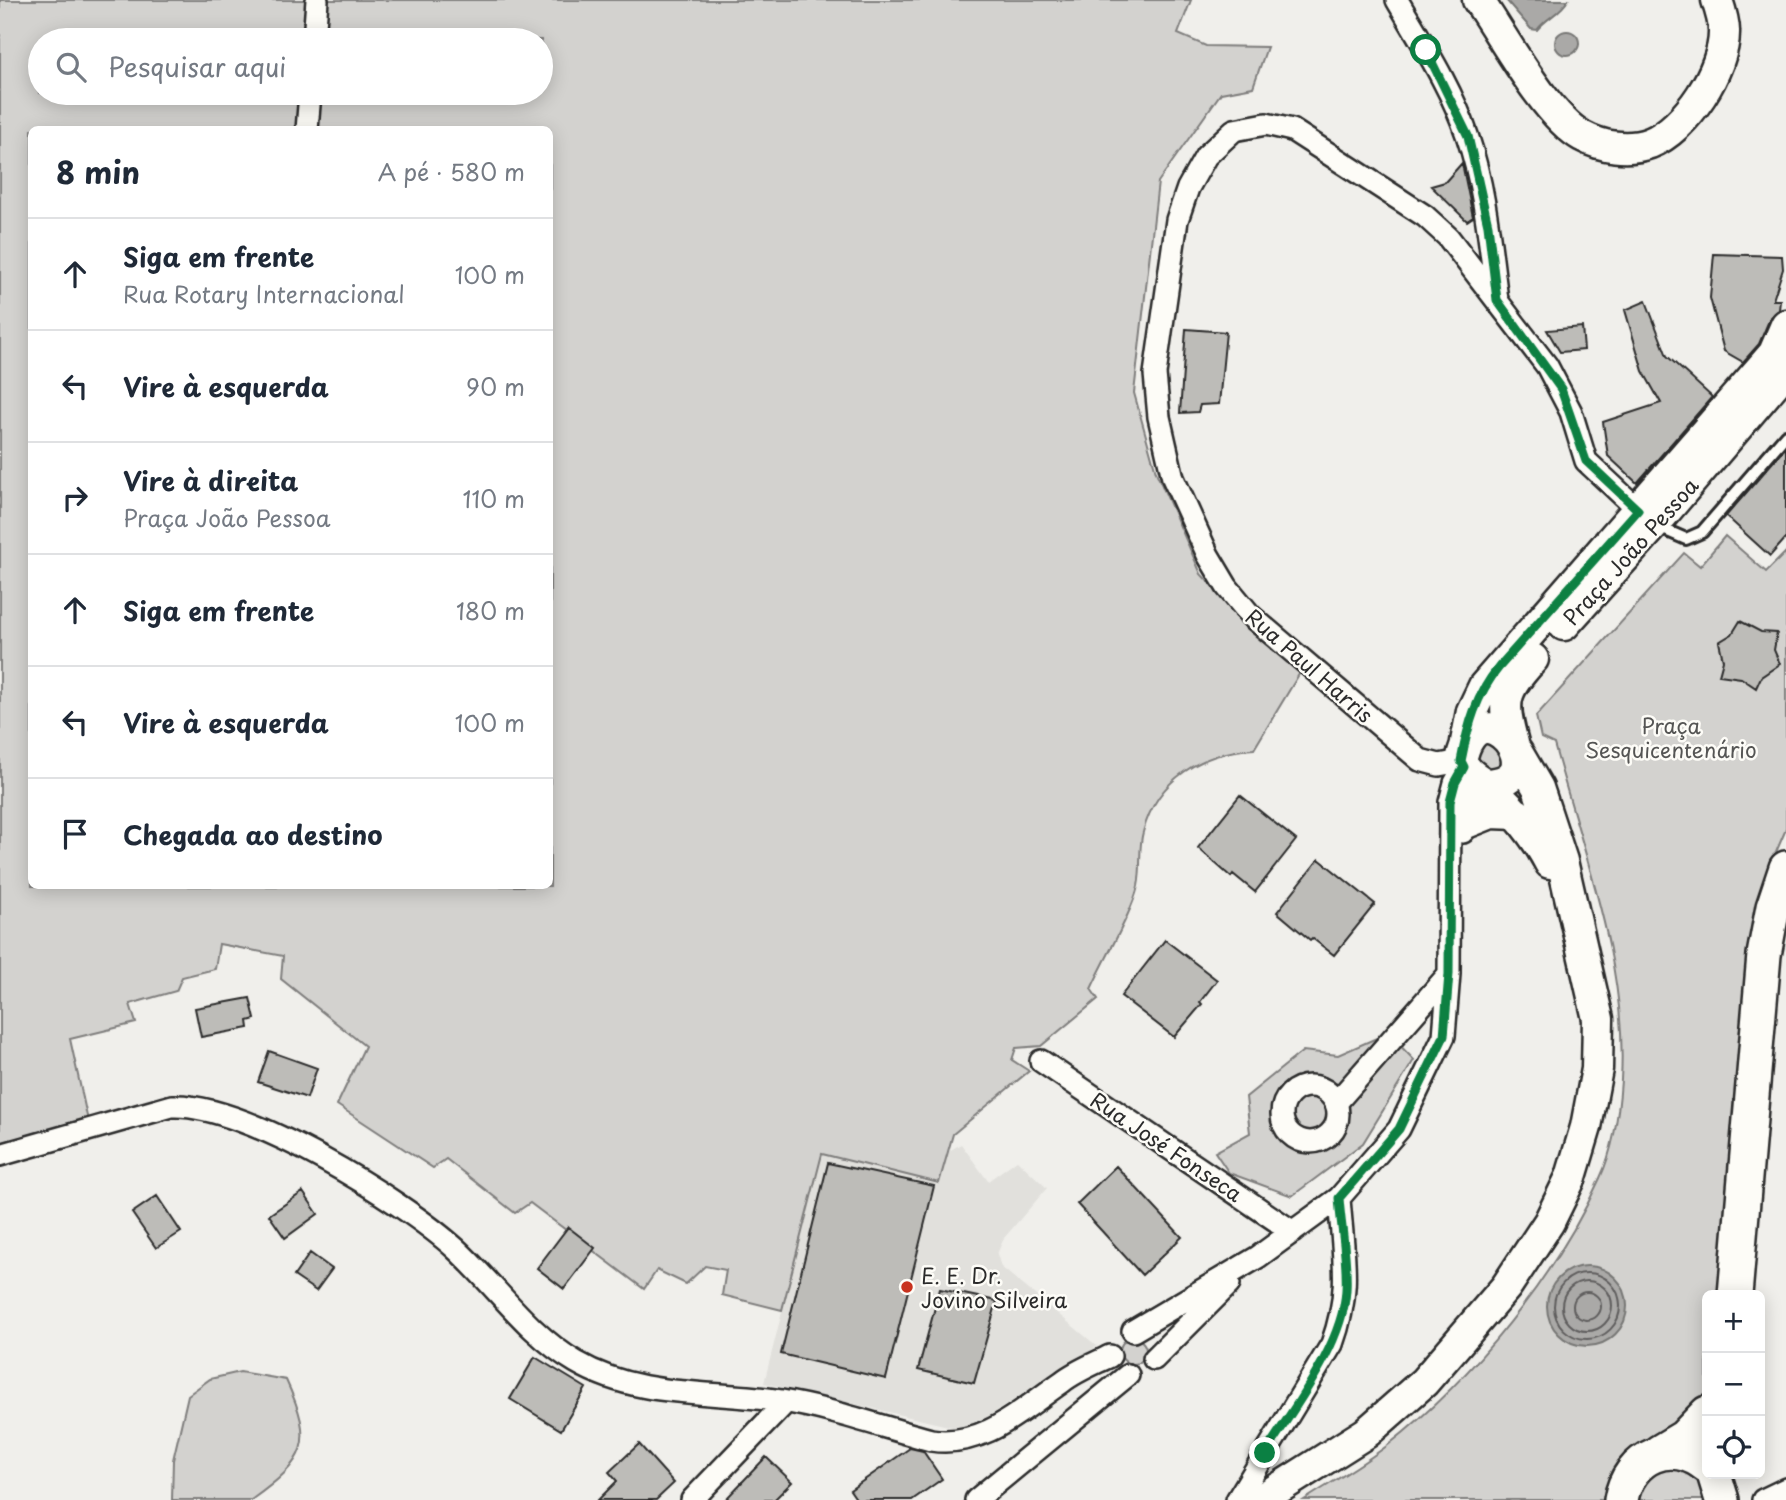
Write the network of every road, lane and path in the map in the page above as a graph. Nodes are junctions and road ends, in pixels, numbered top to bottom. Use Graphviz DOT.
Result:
graph roads {
  1 [pos="317,0"];
  2 [pos="1397,0"];
  3 [pos="1478,0"];
  4 [pos="1717,0"];
  5 [pos="315,28"];
  6 [pos="309,105"];
  7 [pos="307,126"];
  8 [pos="1497,300"];
  9 [pos="1786,325"];
  10 [pos="1786,370"];
  11 [pos="1786,435"];
  12 [pos="1646,518"];
  13 [pos="1515,747"];
  14 [pos="1470,767"];
  15 [pos="1517,814"];
  16 [pos="1466,823"];
  17 [pos="1449,854"];
  18 [pos="1786,868"];
  19 [pos="1569,893"];
  20 [pos="1449,974"];
  21 [pos="1041,1060"];
  22 [pos="1336,1103"];
  23 [pos="0,1155"];
  24 [pos="1339,1198"];
  25 [pos="1293,1232"];
  26 [pos="1258,1257"];
  27 [pos="1735,1290"];
  28 [pos="1133,1331"];
  29 [pos="1110,1356"];
  30 [pos="1154,1359"];
  31 [pos="1128,1375"];
  32 [pos="786,1402"];
  33 [pos="1704,1416"];
  34 [pos="1660,1452"];
  35 [pos="1718,1481"];
  36 [pos="1786,1489"];
  37 [pos="692,1500"];
  38 [pos="976,1500"];
  39 [pos="1237,1500"];
  40 [pos="1259,1500"];
  41 [pos="1621,1500"];
  42 [pos="1763,1500"];
  1 -- 5 [label="street"];
  2 -- 8 [label="street"];
  3 -- 4 [label="street"];
  6 -- 7 [label="street"];
  8 -- 12 [label="street"];
  8 -- 14 [label="street, Rua Paul Harris"];
  9 -- 12 [label="street, Praça João Pessoa"];
  10 -- 12 [label="street, Praça João Pessoa"];
  11 -- 12 [label="lane"];
  12 -- 13 [label="street, Praça João Pessoa"];
  12 -- 14 [label="street, Praça João Pessoa"];
  13 -- 14 [label="street"];
  13 -- 14 [label="street"];
  13 -- 19 [label="street, Praça João Pessoa"];
  14 -- 15 [label="street"];
  14 -- 16 [label="street"];
  14 -- 17 [label="street"];
  15 -- 16 [label="street"];
  15 -- 19 [label="street"];
  16 -- 17 [label="street"];
  17 -- 20 [label="street"];
  18 -- 27 [label="main road"];
  19 -- 40 [label="street, Praça João Pessoa"];
  20 -- 22 [label="street"];
  20 -- 24 [label="street"];
  21 -- 25 [label="street, Rua José Fonseca"];
  23 -- 32 [label="street"];
  24 -- 25 [label="street"];
  24 -- 39 [label="street"];
  25 -- 26 [label="street"];
  26 -- 28 [label="street"];
  26 -- 30 [label="street"];
  28 -- 29 [label="street"];
  28 -- 30 [label="street"];
  29 -- 31 [label="street"];
  29 -- 32 [label="street"];
  30 -- 31 [label="street"];
  31 -- 38 [label="street"];
  32 -- 37 [label="street"];
  33 -- 34 [label="main road"];
  34 -- 35 [label="main road"];
  34 -- 41 [label="main road"];
  36 -- 42 [label="street"];
}
